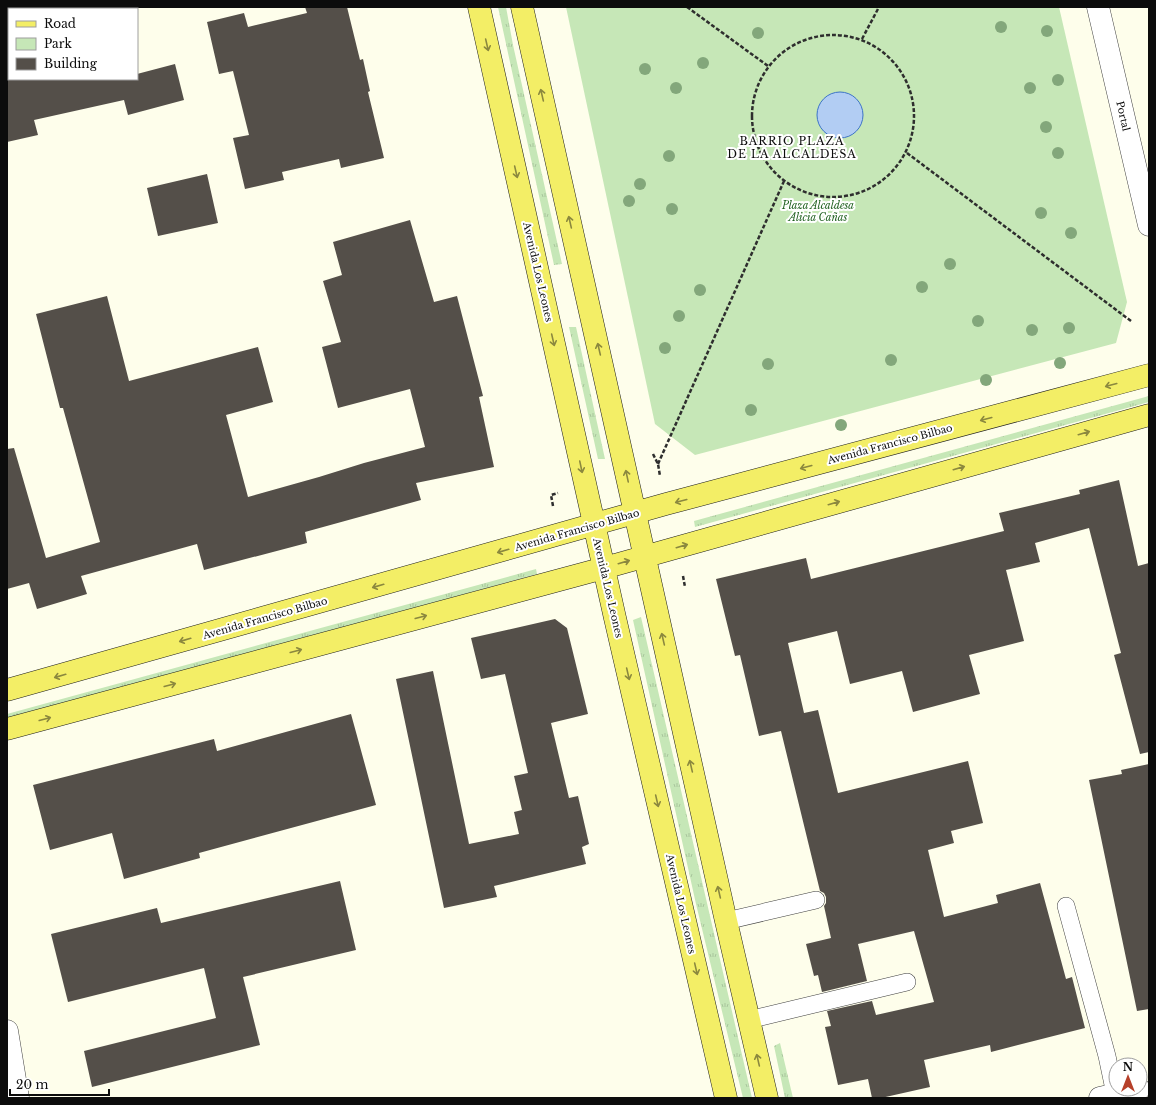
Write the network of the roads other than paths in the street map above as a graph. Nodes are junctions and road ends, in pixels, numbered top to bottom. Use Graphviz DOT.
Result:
graph roads {
  1 [pos="479,7"];
  2 [pos="522,7"];
  3 [pos="1098,7"];
  4 [pos="1149,225"];
  5 [pos="1149,375"];
  6 [pos="1149,415"];
  7 [pos="635,514"];
  8 [pos="594,526"];
  9 [pos="644,557"];
  10 [pos="604,568"];
  11 [pos="7,690"];
  12 [pos="7,730"];
  13 [pos="816,900"];
  14 [pos="1066,906"];
  15 [pos="726,921"];
  16 [pos="907,982"];
  17 [pos="748,1020"];
  18 [pos="7,1031"];
  19 [pos="1107,1096"];
  20 [pos="18,1098"];
  21 [pos="726,1098"];
  22 [pos="767,1098"];
  1 -- 8 [label="main road, Avenida Los Leones, one-way"];
  7 -- 2 [label="main road, one-way"];
  3 -- 4 [label="street, Portal"];
  5 -- 7 [label="main road, Avenida Francisco Bilbao, one-way"];
  9 -- 6 [label="main road, one-way"];
  7 -- 8 [label="main road, Avenida Francisco Bilbao"];
  7 -- 9 [label="main road"];
  8 -- 10 [label="main road, Avenida Los Leones"];
  8 -- 11 [label="main road, Avenida Francisco Bilbao, one-way"];
  10 -- 9 [label="main road, one-way"];
  15 -- 9 [label="main road, one-way"];
  12 -- 10 [label="main road, one-way"];
  10 -- 21 [label="main road, Avenida Los Leones, one-way"];
  13 -- 15 [label="lane"];
  14 -- 19 [label="lane"];
  15 -- 17 [label="main road"];
  16 -- 17 [label="lane"];
  22 -- 17 [label="main road, one-way"];
  18 -- 20 [label="street"];
}
